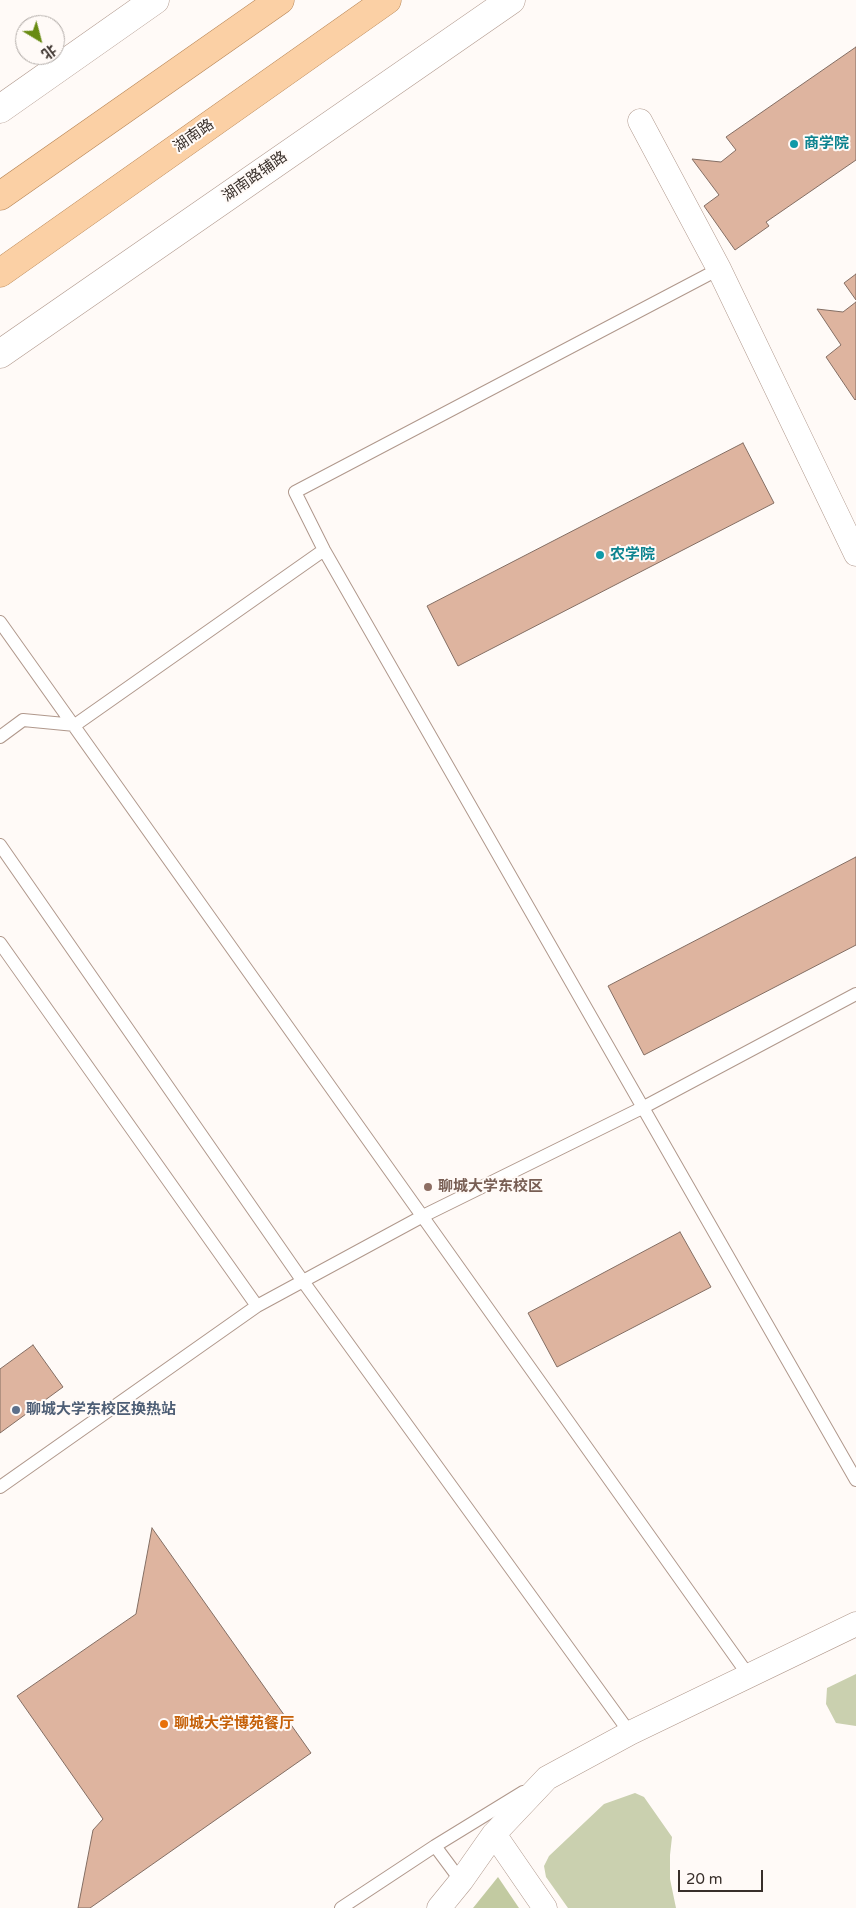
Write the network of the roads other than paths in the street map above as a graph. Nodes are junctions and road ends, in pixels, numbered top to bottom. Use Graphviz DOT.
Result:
graph roads {
  1 [pos="155,0"];
  2 [pos="280,0"];
  3 [pos="387,0"];
  4 [pos="511,0"];
  5 [pos="0,109"];
  6 [pos="640,121"];
  7 [pos="0,196"];
  8 [pos="719,269"];
  9 [pos="0,273"];
  10 [pos="0,354"];
  11 [pos="324,550"];
  12 [pos="856,554"];
  13 [pos="0,622"];
  14 [pos="74,725"];
  15 [pos="0,737"];
  16 [pos="0,845"];
  17 [pos="0,943"];
  18 [pos="856,994"];
  19 [pos="644,1108"];
  20 [pos="423,1216"];
  21 [pos="302,1280"];
  22 [pos="257,1306"];
  23 [pos="856,1480"];
  24 [pos="0,1487"];
  25 [pos="856,1624"];
  26 [pos="749,1676"];
  27 [pos="630,1733"];
  28 [pos="547,1778"];
  29 [pos="494,1834"];
  30 [pos="435,1846"];
  31 [pos="461,1881"];
  32 [pos="341,1908"];
  33 [pos="439,1908"];
  34 [pos="545,1908"];
  1 -- 5 [label="street"];
  2 -- 7 [label="main road"];
  3 -- 9 [label="main road, 湖南路"];
  4 -- 10 [label="street, 湖南路辅路"];
  6 -- 8 [label="street"];
  8 -- 11 [label="lane"];
  8 -- 12 [label="street"];
  11 -- 14 [label="lane"];
  11 -- 19 [label="lane"];
  13 -- 14 [label="lane"];
  14 -- 15 [label="lane"];
  14 -- 20 [label="lane"];
  16 -- 21 [label="lane"];
  17 -- 22 [label="lane"];
  18 -- 19 [label="lane"];
  19 -- 20 [label="lane"];
  19 -- 23 [label="lane"];
  20 -- 21 [label="lane"];
  20 -- 26 [label="lane"];
  21 -- 22 [label="lane"];
  21 -- 27 [label="lane"];
  22 -- 24 [label="lane"];
  25 -- 26 [label="street"];
  26 -- 27 [label="street"];
  27 -- 28 [label="street"];
  28 -- 29 [label="street"];
  28 -- 30 [label="lane"];
  29 -- 31 [label="street"];
  29 -- 34 [label="street"];
  30 -- 31 [label="lane"];
  30 -- 32 [label="lane"];
  31 -- 33 [label="street"];
}
